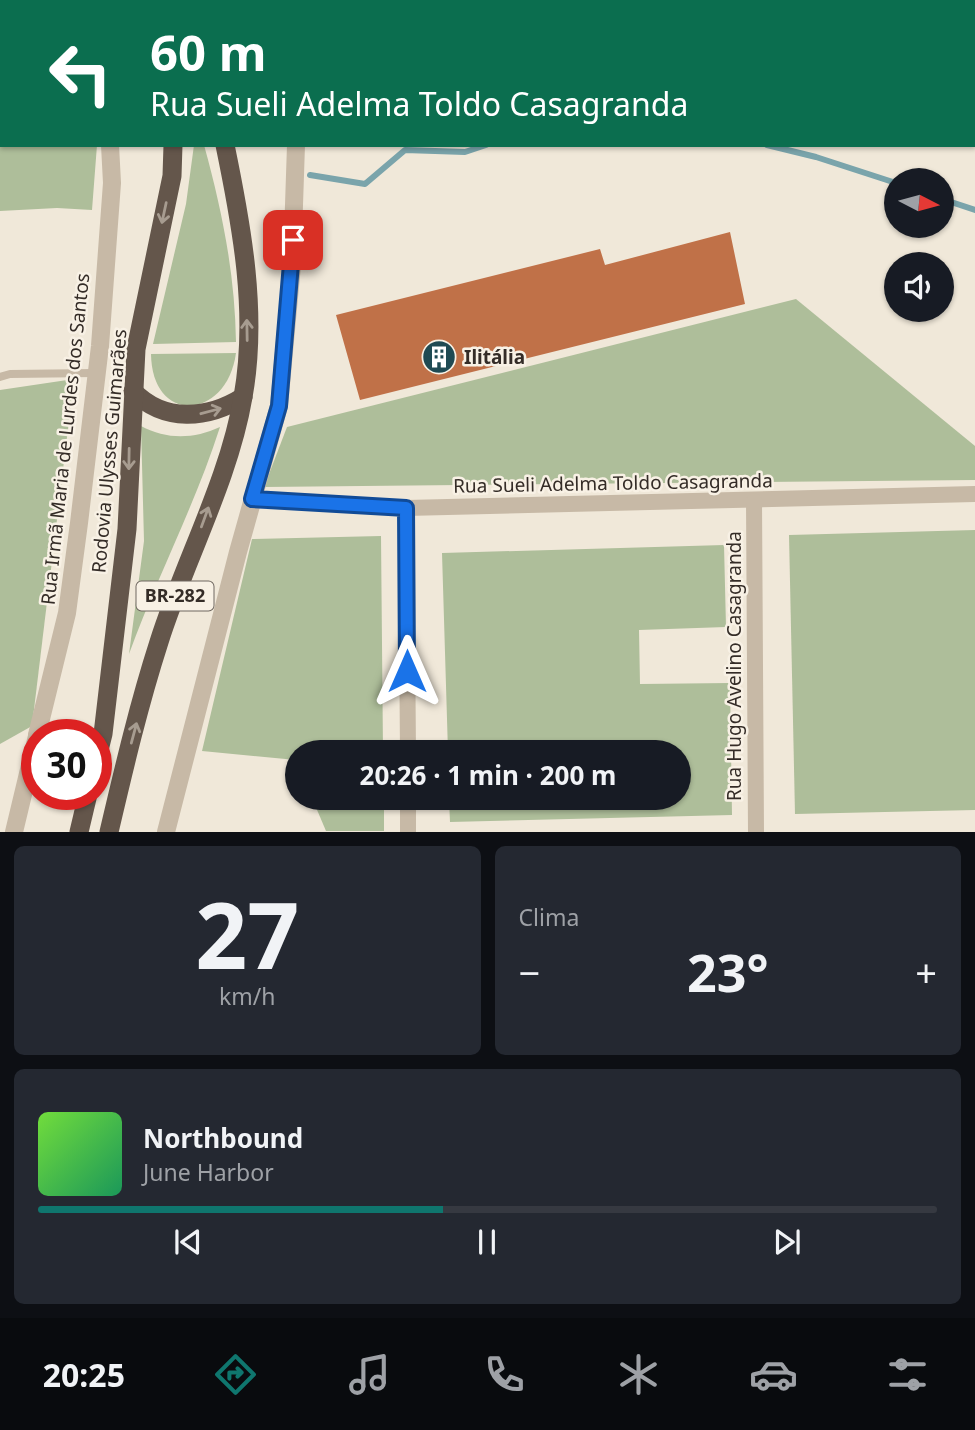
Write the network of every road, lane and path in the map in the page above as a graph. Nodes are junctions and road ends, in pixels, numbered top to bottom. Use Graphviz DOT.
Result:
graph roads {
  1 [pos="110,147"];
  2 [pos="173,147"];
  3 [pos="225,147"];
  4 [pos="296,147"];
  5 [pos="95,373"];
  6 [pos="0,377"];
  7 [pos="133,391"];
  8 [pos="243,397"];
  9 [pos="975,494"];
  10 [pos="252,499"];
  11 [pos="754,501"];
  12 [pos="406,508"];
  13 [pos="41,719"];
  14 [pos="105,719"];
  15 [pos="408,740"];
  16 [pos="21,802"];
  17 [pos="84,810"];
  18 [pos="408,810"];
  19 [pos="14,831"];
  20 [pos="79,831"];
  21 [pos="110,831"];
  22 [pos="166,831"];
  23 [pos="408,831"];
  24 [pos="756,831"];
  1 -- 5 [label="street, Rua Irmã Maria de Lurdes dos Santos"];
  2 -- 7 [label="highway, Rodovia Ulysses Guimarães / BR-282, one-way"];
  8 -- 3 [label="highway, BR-282, one-way"];
  4 -- 10 [label="street"];
  5 -- 6 [label="lane"];
  5 -- 13 [label="street, Rua Irmã Maria de Lurdes dos Santos"];
  7 -- 8 [label="highway, one-way"];
  7 -- 14 [label="highway, Rodovia Ulysses Guimarães / BR-282, one-way"];
  21 -- 8 [label="highway, BR-282, one-way"];
  9 -- 11 [label="street, Rua Sueli Adelma Toldo Casagranda"];
  10 -- 12 [label="street, Rua Sueli Adelma Toldo Casagranda"];
  10 -- 22 [label="street"];
  11 -- 12 [label="street, Rua Sueli Adelma Toldo Casagranda"];
  11 -- 24 [label="street, Rua Hugo Avelino Casagranda"];
  12 -- 15 [label="street"];
  16 -- 19 [label="street, Rua Irmã Maria de Lurdes dos Santos"];
  17 -- 20 [label="highway"];
  18 -- 23 [label="street"];
}
